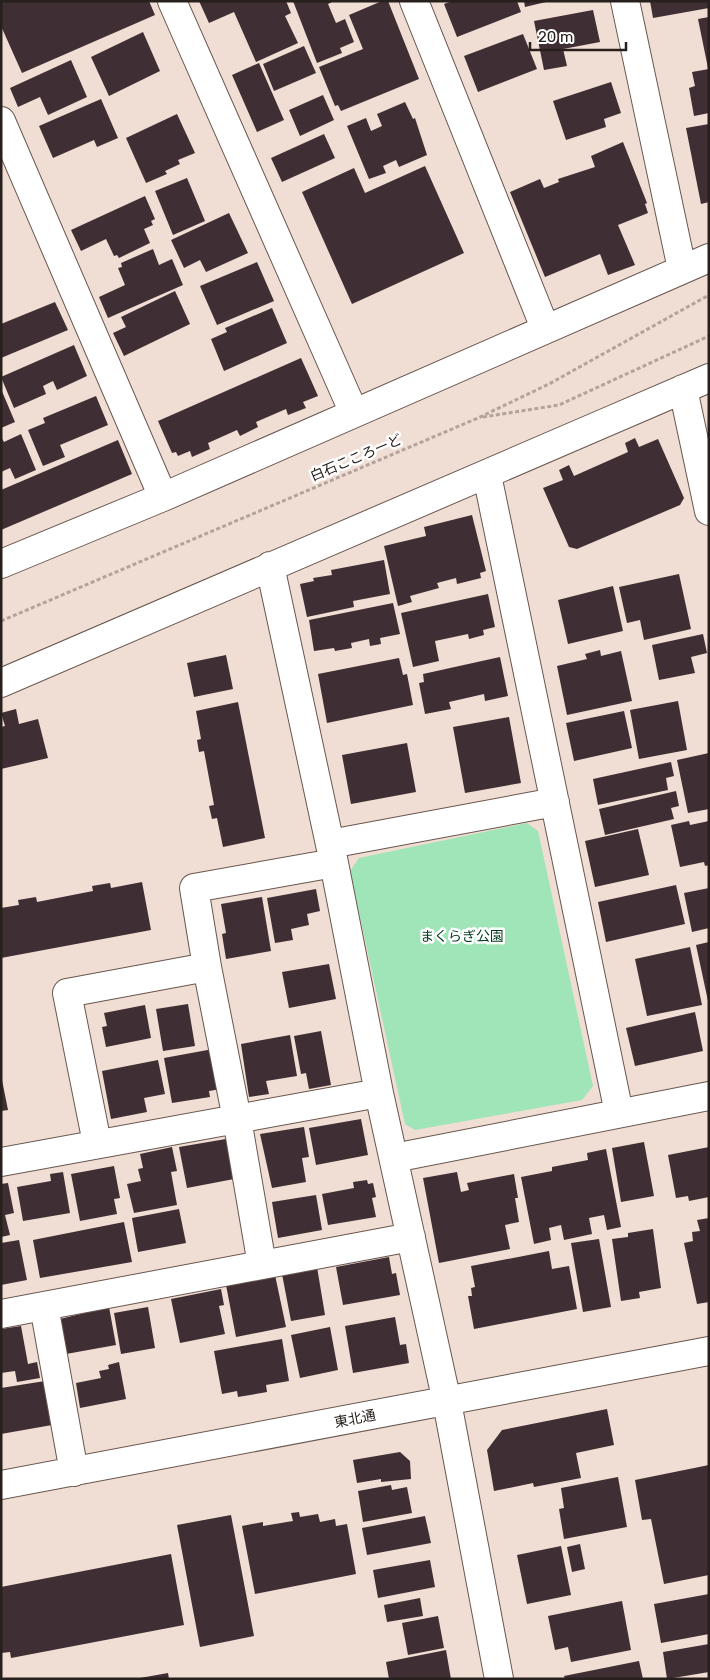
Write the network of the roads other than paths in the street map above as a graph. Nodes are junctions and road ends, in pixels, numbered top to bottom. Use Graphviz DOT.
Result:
graph roads {
  1 [pos="172,1"];
  2 [pos="414,1"];
  3 [pos="625,1"];
  4 [pos="1,121"];
  5 [pos="709,258"];
  6 [pos="682,269"];
  7 [pos="545,328"];
  8 [pos="709,378"];
  9 [pos="683,389"];
  10 [pos="354,413"];
  11 [pos="487,475"];
  12 [pos="163,496"];
  13 [pos="709,511"];
  14 [pos="1,564"];
  15 [pos="270,566"];
  16 [pos="1,683"];
  17 [pos="555,802"];
  18 [pos="332,854"];
  19 [pos="207,967"];
  20 [pos="379,1092"];
  21 [pos="709,1096"];
  22 [pos="619,1113"];
  23 [pos="237,1118"];
  24 [pos="97,1143"];
  25 [pos="394,1158"];
  26 [pos="1,1162"];
  27 [pos="411,1237"];
  28 [pos="262,1265"];
  29 [pos="44,1306"];
  30 [pos="1,1314"];
  31 [pos="709,1351"];
  32 [pos="447,1402"];
  33 [pos="74,1472"];
  34 [pos="1,1485"];
  35 [pos="499,1679"];
  1 -- 10 [label="street"];
  2 -- 7 [label="street"];
  3 -- 6 [label="street"];
  4 -- 12 [label="street"];
  5 -- 6 [label="street"];
  6 -- 7 [label="street"];
  7 -- 10 [label="street"];
  8 -- 9 [label="street"];
  9 -- 11 [label="street"];
  9 -- 13 [label="street"];
  10 -- 12 [label="street"];
  11 -- 15 [label="street"];
  11 -- 17 [label="street"];
  12 -- 14 [label="street"];
  15 -- 16 [label="street"];
  15 -- 18 [label="street"];
  17 -- 18 [label="street"];
  17 -- 22 [label="street"];
  18 -- 19 [label="street"];
  18 -- 20 [label="street"];
  19 -- 23 [label="street"];
  19 -- 24 [label="street"];
  20 -- 23 [label="street"];
  20 -- 25 [label="street"];
  21 -- 22 [label="street"];
  22 -- 25 [label="street"];
  23 -- 24 [label="street"];
  23 -- 28 [label="street"];
  24 -- 26 [label="street"];
  25 -- 27 [label="street"];
  27 -- 28 [label="street"];
  27 -- 32 [label="street"];
  28 -- 29 [label="street"];
  29 -- 30 [label="street"];
  29 -- 33 [label="street"];
  31 -- 32 [label="street, 東北通"];
  32 -- 33 [label="street, 東北通"];
  32 -- 35 [label="street"];
  33 -- 34 [label="street, 東北通"];
}
